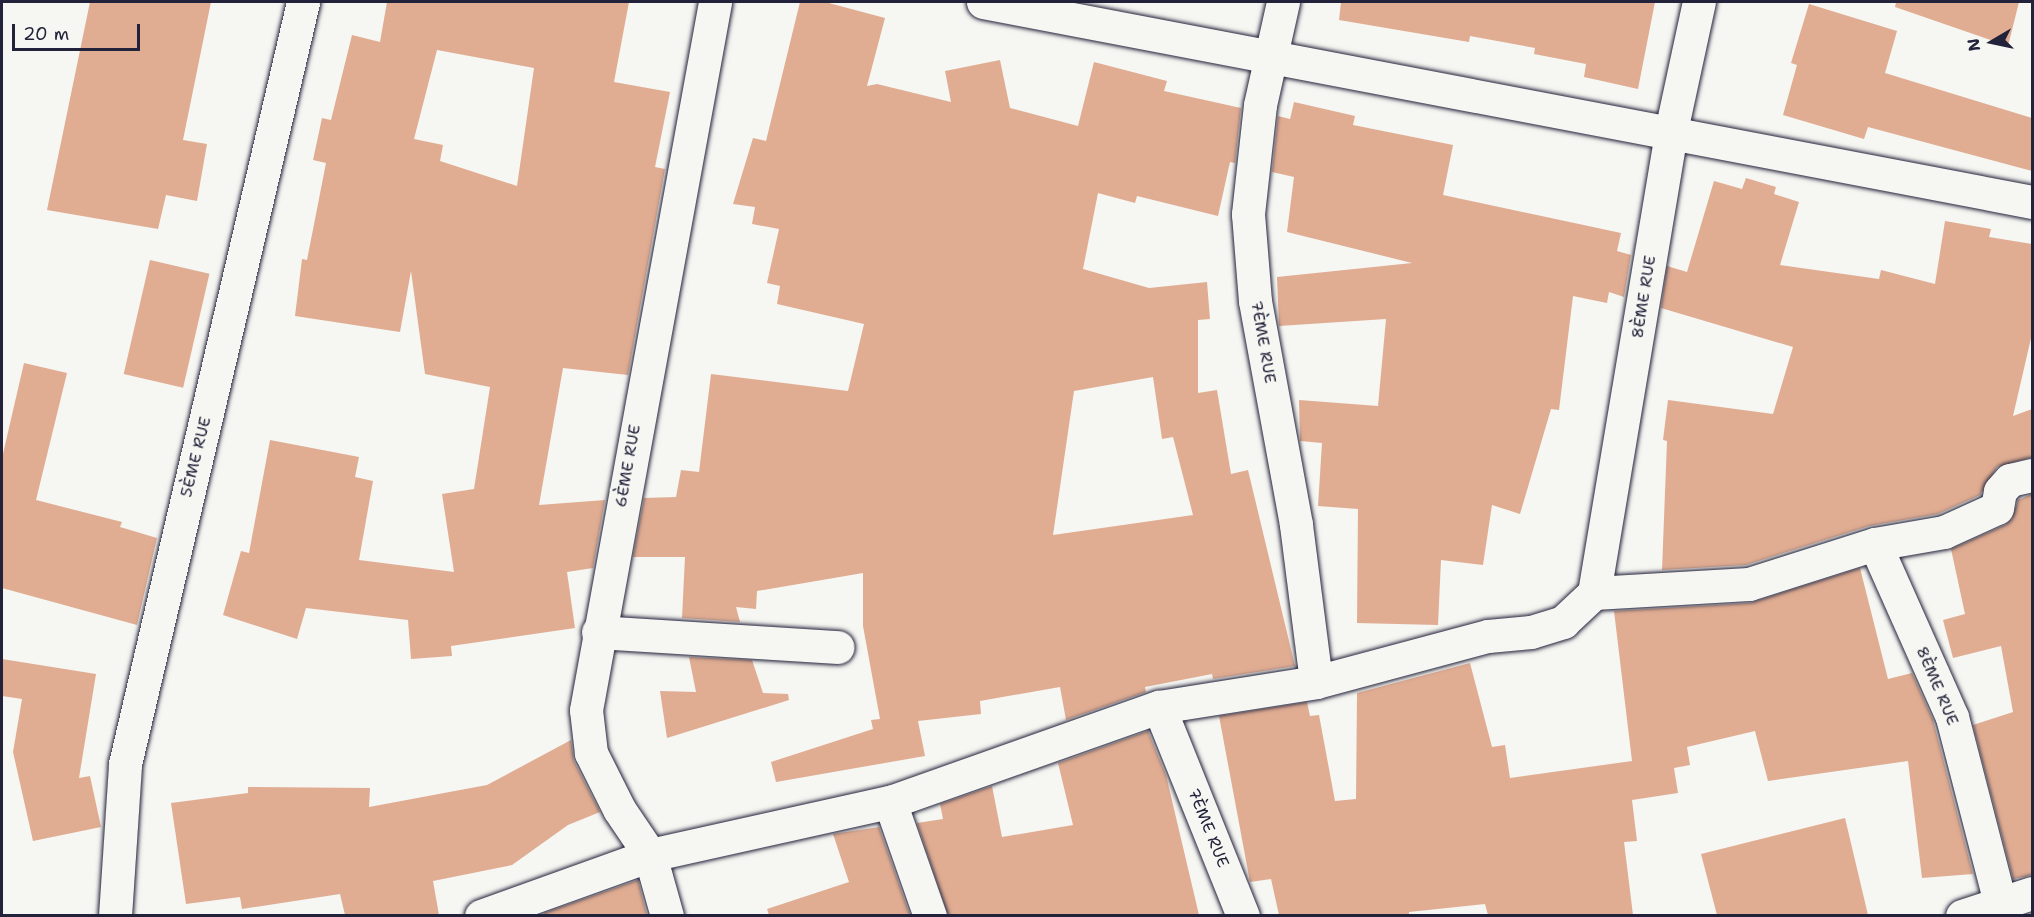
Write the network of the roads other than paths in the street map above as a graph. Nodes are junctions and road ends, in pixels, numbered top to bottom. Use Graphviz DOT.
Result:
graph roads {
  1 [pos="303,2"];
  2 [pos="715,2"];
  3 [pos="983,2"];
  4 [pos="1283,2"];
  5 [pos="1699,2"];
  6 [pos="1273,54"];
  7 [pos="1671,131"];
  8 [pos="2032,202"];
  9 [pos="2032,475"];
  10 [pos="1875,544"];
  11 [pos="1594,593"];
  12 [pos="598,632"];
  13 [pos="838,647"];
  14 [pos="1316,682"];
  15 [pos="1159,707"];
  16 [pos="890,802"];
  17 [pos="650,855"];
  18 [pos="2032,893"];
  19 [pos="2000,903"];
  20 [pos="115,915"];
  21 [pos="482,915"];
  22 [pos="668,915"];
  23 [pos="930,915"];
  24 [pos="1243,915"];
  25 [pos="1962,915"];
  1 -- 20 [label="street, 5ÈME RUE"];
  2 -- 12 [label="street, 6ÈME RUE"];
  3 -- 6 [label="street"];
  4 -- 6 [label="street, 7ÈME RUE"];
  5 -- 7 [label="street, 8ÈME RUE"];
  6 -- 7 [label="street"];
  6 -- 14 [label="street, 7ÈME RUE"];
  7 -- 8 [label="street"];
  7 -- 11 [label="street, 8ÈME RUE"];
  9 -- 10 [label="street"];
  10 -- 11 [label="street"];
  10 -- 19 [label="street, 8ÈME RUE"];
  11 -- 14 [label="street"];
  12 -- 13 [label="street"];
  12 -- 17 [label="street, 6ÈME RUE"];
  14 -- 15 [label="street"];
  15 -- 16 [label="street"];
  15 -- 24 [label="street, 7ÈME RUE"];
  16 -- 17 [label="street"];
  16 -- 23 [label="street"];
  17 -- 21 [label="street"];
  17 -- 22 [label="street, 6ÈME RUE"];
  18 -- 19 [label="street"];
  19 -- 25 [label="street"];
}
